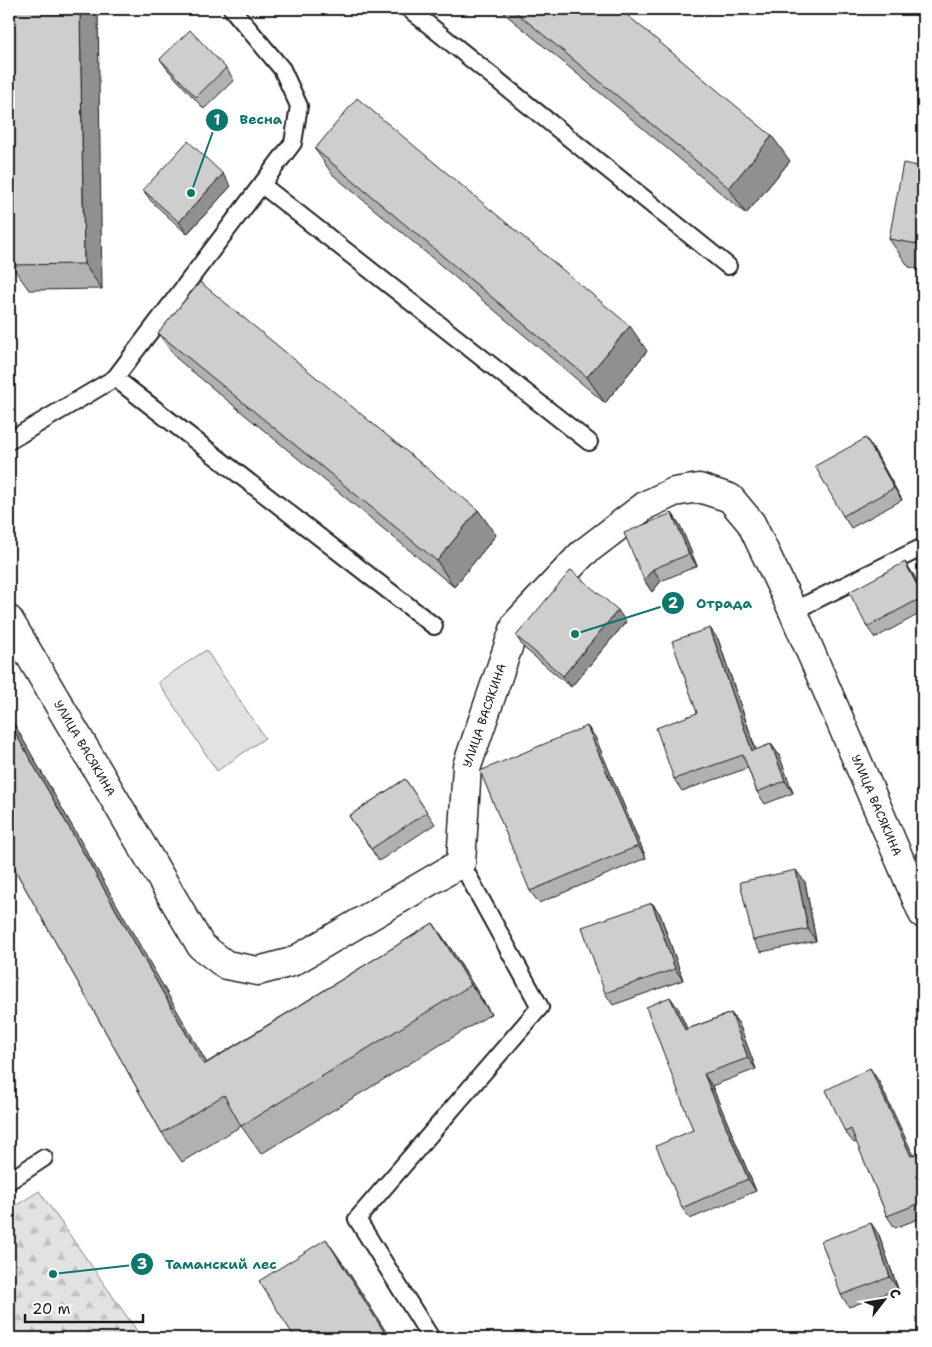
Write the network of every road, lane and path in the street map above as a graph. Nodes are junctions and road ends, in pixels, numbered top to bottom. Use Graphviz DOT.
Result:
graph roads {
  1 [pos="232,9"];
  2 [pos="409,9"];
  3 [pos="262,185"];
  4 [pos="728,266"];
  5 [pos="115,378"];
  6 [pos="9,441"];
  7 [pos="589,442"];
  8 [pos="923,547"];
  9 [pos="793,611"];
  10 [pos="9,620"];
  11 [pos="434,626"];
  12 [pos="461,863"];
  13 [pos="923,914"];
  14 [pos="44,1158"];
  15 [pos="9,1181"];
  16 [pos="432,1338"];
  1 -- 3 [label="lane"];
  2 -- 4 [label="lane"];
  3 -- 5 [label="lane"];
  3 -- 7 [label="lane"];
  5 -- 6 [label="lane"];
  5 -- 11 [label="lane"];
  8 -- 9 [label="lane"];
  9 -- 12 [label="street, УЛИЦА ВАСЯКИНА"];
  9 -- 13 [label="street, УЛИЦА ВАСЯКИНА"];
  10 -- 12 [label="street, УЛИЦА ВАСЯКИНА"];
  12 -- 16 [label="lane"];
  14 -- 15 [label="lane"];
}
